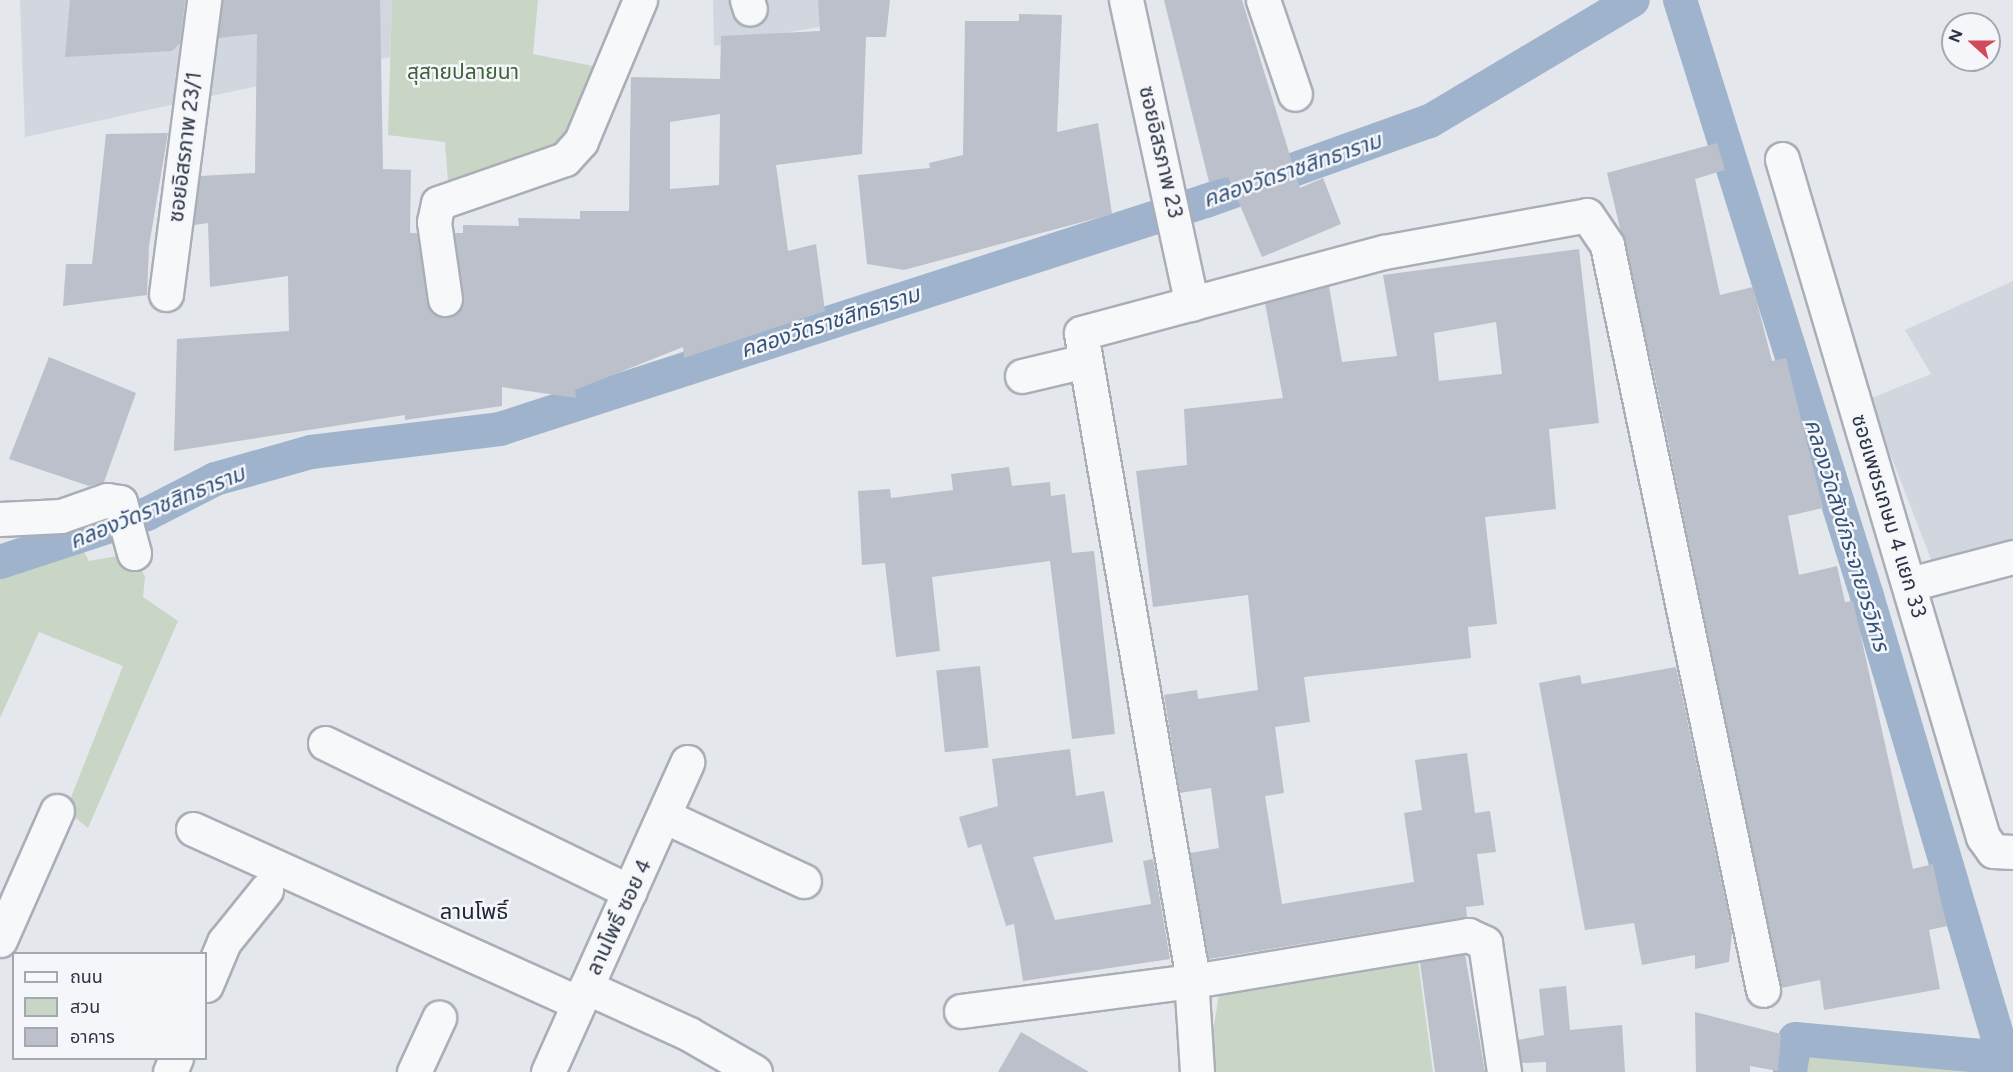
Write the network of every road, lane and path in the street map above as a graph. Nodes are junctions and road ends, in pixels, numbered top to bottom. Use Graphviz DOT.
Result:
graph roads {
  1 [pos="204,0"];
  2 [pos="640,0"];
  3 [pos="1126,0"];
  4 [pos="1263,0"];
  5 [pos="1295,94"];
  6 [pos="1782,159"];
  7 [pos="166,294"];
  8 [pos="445,299"];
  9 [pos="1192,304"];
  10 [pos="1085,361"];
  11 [pos="1022,376"];
  12 [pos="0,519"];
  13 [pos="134,553"];
  14 [pos="2013,558"];
  15 [pos="1910,584"];
  16 [pos="325,743"];
  17 [pos="687,762"];
  18 [pos="57,811"];
  19 [pos="666,817"];
  20 [pos="193,829"];
  21 [pos="2013,852"];
  22 [pos="804,881"];
  23 [pos="266,890"];
  24 [pos="630,892"];
  25 [pos="7,907"];
  26 [pos="0,940"];
  27 [pos="1193,981"];
  28 [pos="207,983"];
  29 [pos="1763,990"];
  30 [pos="582,995"];
  31 [pos="961,1011"];
  32 [pos="439,1018"];
  33 [pos="414,1072"];
  34 [pos="548,1072"];
  35 [pos="755,1072"];
  36 [pos="1197,1072"];
  37 [pos="1504,1072"];
  1 -- 7 [label="street, ซอยอิสรภาพ 23/1"];
  2 -- 8 [label="street"];
  3 -- 9 [label="street, ซอยอิสรภาพ 23"];
  4 -- 5 [label="street"];
  6 -- 15 [label="street, ซอยเพชรเกษม 4 แยก 33"];
  9 -- 10 [label="street"];
  9 -- 29 [label="street"];
  10 -- 11 [label="street"];
  10 -- 27 [label="street"];
  12 -- 13 [label="street"];
  14 -- 15 [label="street"];
  15 -- 21 [label="street, ซอยเพชรเกษม 4 แยก 33"];
  16 -- 24 [label="street"];
  17 -- 19 [label="street, ลานโพธิ์ ซอย 4"];
  18 -- 25 [label="street"];
  19 -- 22 [label="street"];
  19 -- 24 [label="street, ลานโพธิ์ ซอย 4"];
  20 -- 30 [label="street"];
  23 -- 28 [label="street"];
  24 -- 30 [label="street, ลานโพธิ์ ซอย 4"];
  25 -- 26 [label="street"];
  27 -- 31 [label="street"];
  27 -- 36 [label="street"];
  27 -- 37 [label="street"];
  30 -- 34 [label="street, ลานโพธิ์ ซอย 4"];
  30 -- 35 [label="street"];
  32 -- 33 [label="street"];
}
